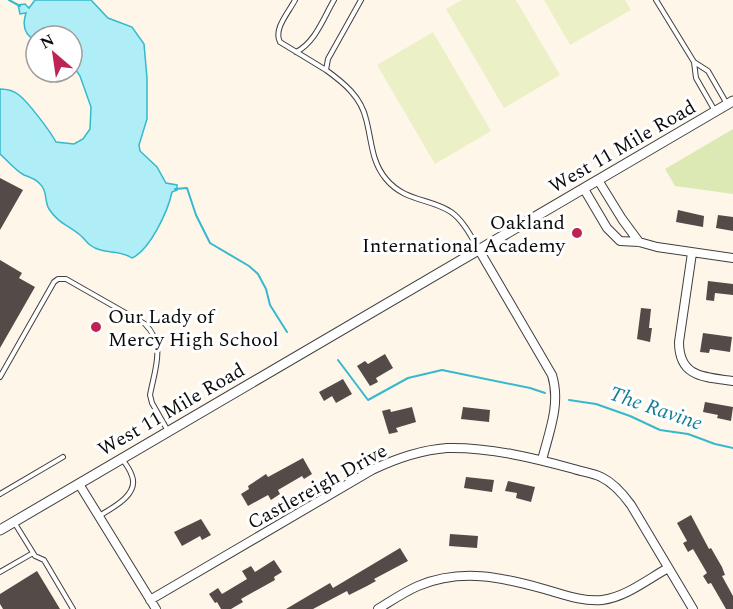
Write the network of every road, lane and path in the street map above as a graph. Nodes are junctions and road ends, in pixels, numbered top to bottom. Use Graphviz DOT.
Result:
graph roads {
  1 [pos="295,0"];
  2 [pos="334,0"];
  3 [pos="361,0"];
  4 [pos="656,0"];
  5 [pos="296,52"];
  6 [pos="694,62"];
  7 [pos="326,70"];
  8 [pos="730,103"];
  9 [pos="715,112"];
  10 [pos="598,180"];
  11 [pos="584,189"];
  12 [pos="639,242"];
  13 [pos="479,250"];
  14 [pos="692,253"];
  15 [pos="733,258"];
  16 [pos="0,377"];
  17 [pos="733,381"];
  18 [pos="169,432"];
  19 [pos="63,457"];
  20 [pos="122,459"];
  21 [pos="542,460"];
  22 [pos="80,484"];
  23 [pos="0,494"];
  24 [pos="99,516"];
  25 [pos="14,522"];
  26 [pos="0,530"];
  27 [pos="33,553"];
  28 [pos="668,568"];
  29 [pos="0,572"];
  30 [pos="150,600"];
  31 [pos="74,609"];
  32 [pos="156,609"];
  33 [pos="378,609"];
  34 [pos="693,609"];
  1 -- 5 [label="lane"];
  2 -- 5 [label="lane"];
  3 -- 7 [label="lane"];
  4 -- 6 [label="lane"];
  5 -- 7 [label="lane"];
  6 -- 8 [label="lane"];
  6 -- 9 [label="lane"];
  7 -- 13 [label="lane"];
  8 -- 9 [label="street, West 11 Mile Road"];
  9 -- 10 [label="street, West 11 Mile Road"];
  10 -- 11 [label="street, West 11 Mile Road"];
  10 -- 12 [label="street"];
  11 -- 12 [label="street"];
  11 -- 13 [label="street, West 11 Mile Road"];
  12 -- 14 [label="street"];
  13 -- 18 [label="street, West 11 Mile Road"];
  13 -- 21 [label="street"];
  14 -- 15 [label="street"];
  14 -- 17 [label="street"];
  16 -- 18 [label="lane"];
  18 -- 20 [label="street, West 11 Mile Road"];
  19 -- 23 [label="lane"];
  20 -- 22 [label="street, West 11 Mile Road"];
  20 -- 24 [label="lane"];
  21 -- 28 [label="street, Castlereigh Drive"];
  21 -- 30 [label="street, Castlereigh Drive"];
  22 -- 24 [label="street"];
  22 -- 25 [label="street, West 11 Mile Road"];
  24 -- 30 [label="street"];
  25 -- 26 [label="street, West 11 Mile Road"];
  25 -- 27 [label="lane"];
  27 -- 29 [label="lane"];
  27 -- 31 [label="lane"];
  28 -- 33 [label="street"];
  28 -- 34 [label="street, Castlereigh Drive"];
  30 -- 32 [label="street"];
}
